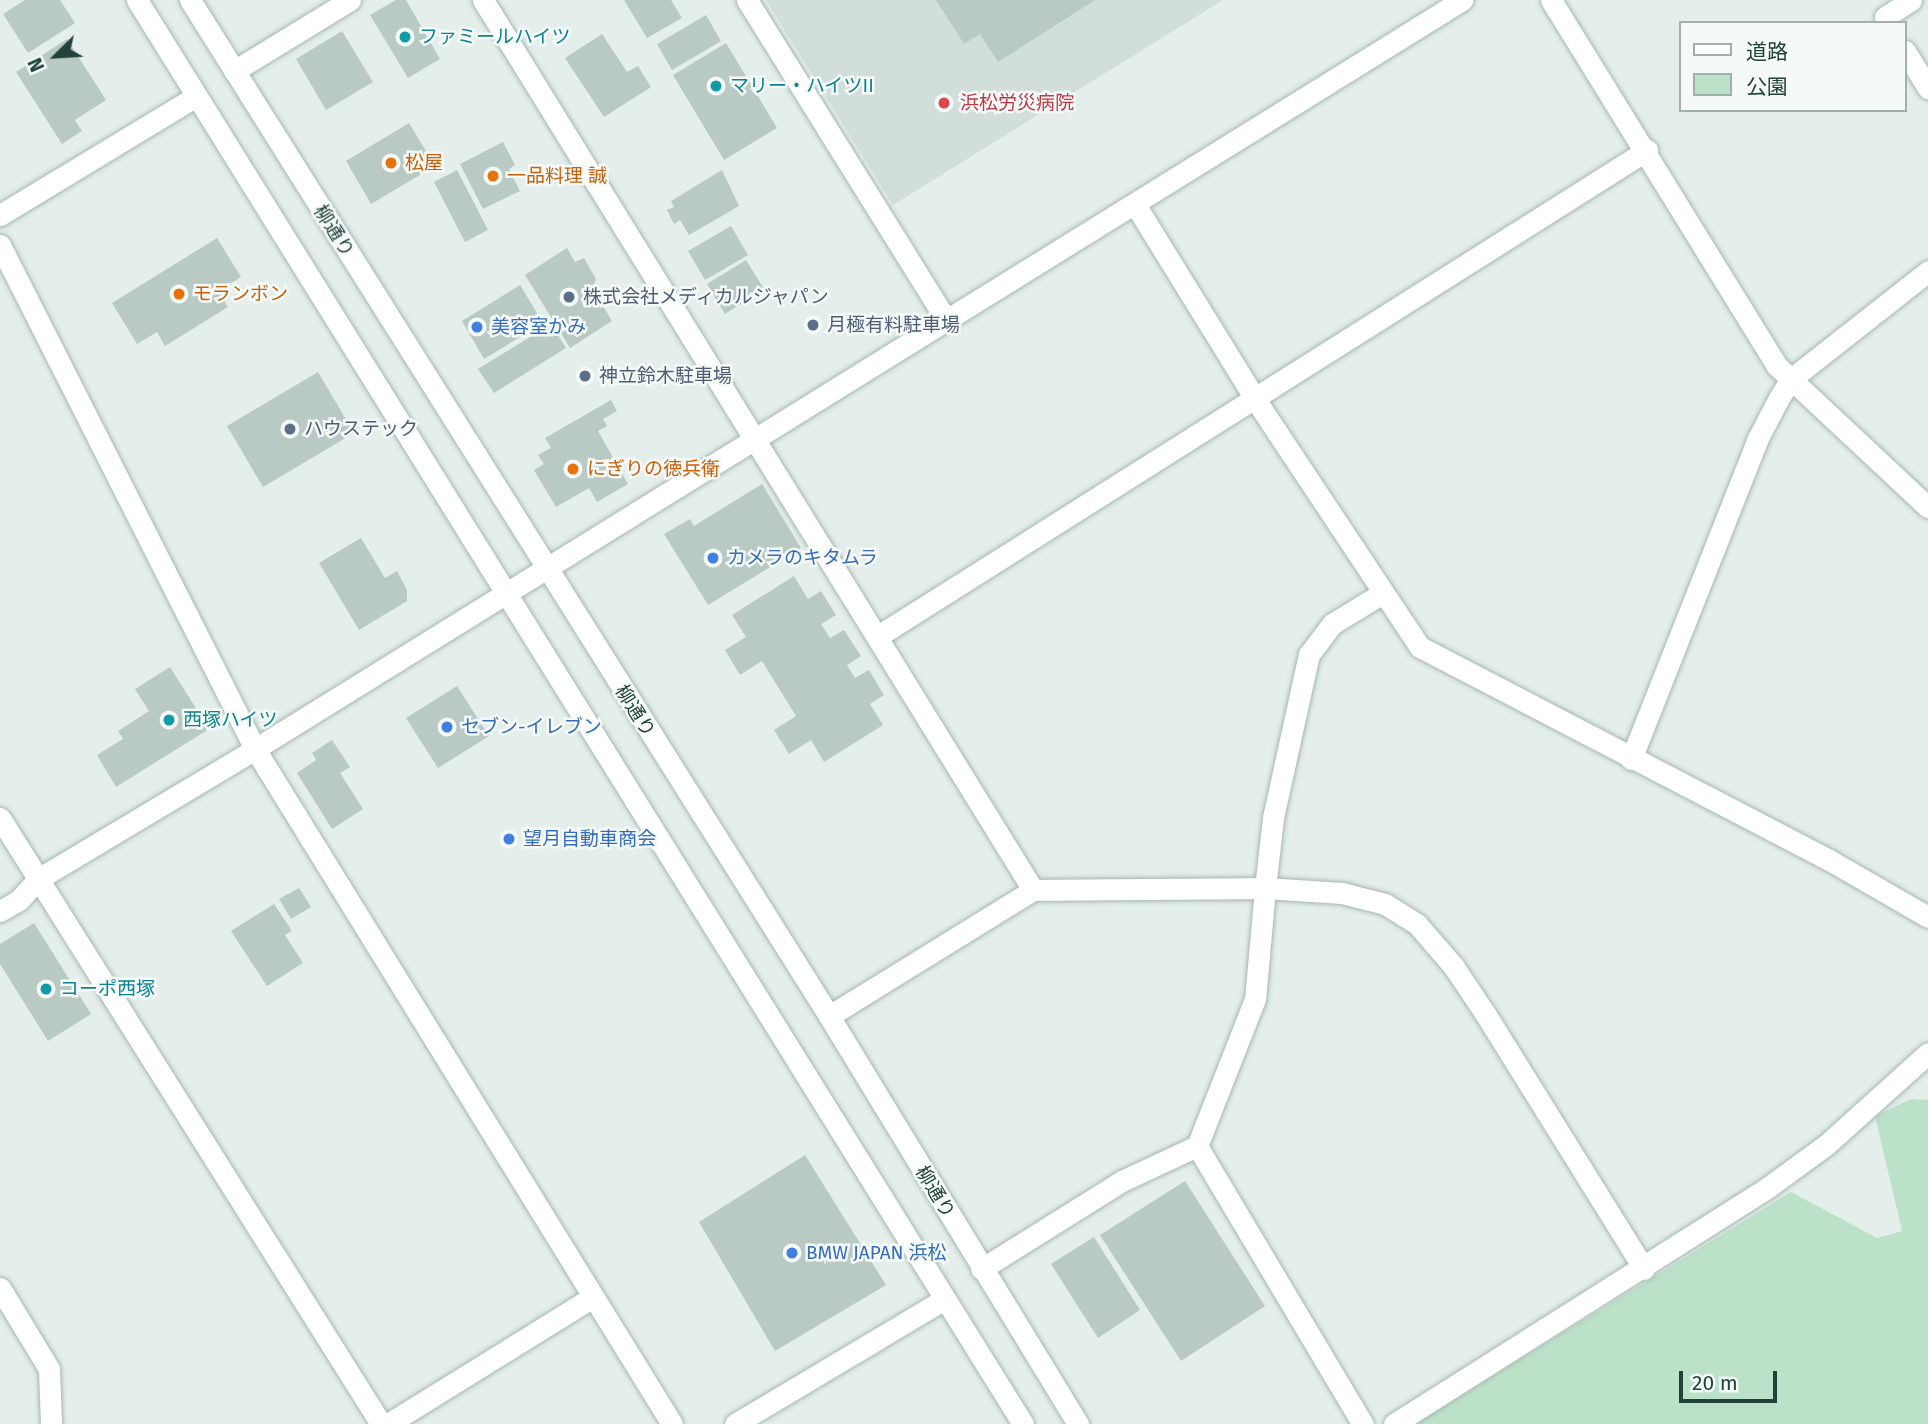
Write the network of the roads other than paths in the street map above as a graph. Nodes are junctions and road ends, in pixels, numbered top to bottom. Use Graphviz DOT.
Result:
graph roads {
  1 [pos="137,0"];
  2 [pos="190,0"];
  3 [pos="350,0"];
  4 [pos="484,0"];
  5 [pos="747,0"];
  6 [pos="1462,0"];
  7 [pos="1551,0"];
  8 [pos="1911,0"];
  9 [pos="1882,13"];
  10 [pos="1907,54"];
  11 [pos="234,71"];
  12 [pos="1928,89"];
  13 [pos="195,97"];
  14 [pos="1647,150"];
  15 [pos="1136,206"];
  16 [pos="0,215"];
  17 [pos="0,244"];
  18 [pos="1928,271"];
  19 [pos="946,320"];
  20 [pos="1791,379"];
  21 [pos="1255,399"];
  22 [pos="755,438"];
  23 [pos="1928,507"];
  24 [pos="545,569"];
  25 [pos="505,594"];
  26 [pos="1381,594"];
  27 [pos="878,636"];
  28 [pos="256,749"];
  29 [pos="1631,759"];
  30 [pos="0,818"];
  31 [pos="38,879"];
  32 [pos="1265,888"];
  33 [pos="1033,890"];
  34 [pos="0,911"];
  35 [pos="1928,917"];
  36 [pos="829,1016"];
  37 [pos="1928,1053"];
  38 [pos="1197,1146"];
  39 [pos="981,1269"];
  40 [pos="1644,1269"];
  41 [pos="0,1288"];
  42 [pos="593,1297"];
  43 [pos="945,1299"];
  44 [pos="51,1424"];
  45 [pos="381,1424"];
  46 [pos="388,1424"];
  47 [pos="672,1424"];
  48 [pos="735,1424"];
  49 [pos="1023,1424"];
  50 [pos="1078,1424"];
  51 [pos="1363,1424"];
  52 [pos="1394,1424"];
  1 -- 13 [label="street"];
  2 -- 11 [label="street, 柳通り"];
  3 -- 11 [label="street"];
  4 -- 22 [label="street"];
  5 -- 19 [label="street"];
  6 -- 15 [label="street"];
  7 -- 14 [label="street"];
  8 -- 9 [label="street"];
  10 -- 12 [label="street"];
  11 -- 24 [label="street, 柳通り"];
  13 -- 16 [label="street"];
  13 -- 25 [label="street"];
  14 -- 20 [label="street"];
  14 -- 21 [label="street"];
  15 -- 19 [label="street"];
  15 -- 21 [label="street"];
  17 -- 28 [label="street"];
  18 -- 20 [label="street"];
  19 -- 22 [label="street"];
  20 -- 23 [label="street"];
  20 -- 29 [label="street"];
  21 -- 26 [label="street"];
  21 -- 27 [label="street"];
  22 -- 24 [label="street"];
  22 -- 27 [label="street"];
  24 -- 25 [label="street"];
  24 -- 36 [label="street, 柳通り"];
  25 -- 28 [label="street"];
  25 -- 43 [label="street"];
  26 -- 29 [label="street"];
  26 -- 32 [label="street"];
  27 -- 33 [label="street"];
  28 -- 31 [label="street"];
  28 -- 42 [label="street"];
  29 -- 35 [label="street"];
  30 -- 31 [label="street"];
  31 -- 34 [label="street"];
  31 -- 45 [label="street"];
  32 -- 33 [label="street"];
  32 -- 38 [label="street"];
  32 -- 40 [label="street"];
  33 -- 36 [label="street"];
  36 -- 39 [label="street, 柳通り"];
  37 -- 40 [label="street"];
  38 -- 39 [label="street"];
  38 -- 51 [label="street"];
  39 -- 50 [label="street, 柳通り"];
  40 -- 52 [label="street"];
  41 -- 44 [label="street"];
  42 -- 46 [label="street"];
  42 -- 47 [label="street"];
  43 -- 48 [label="street"];
  43 -- 49 [label="street"];
}
